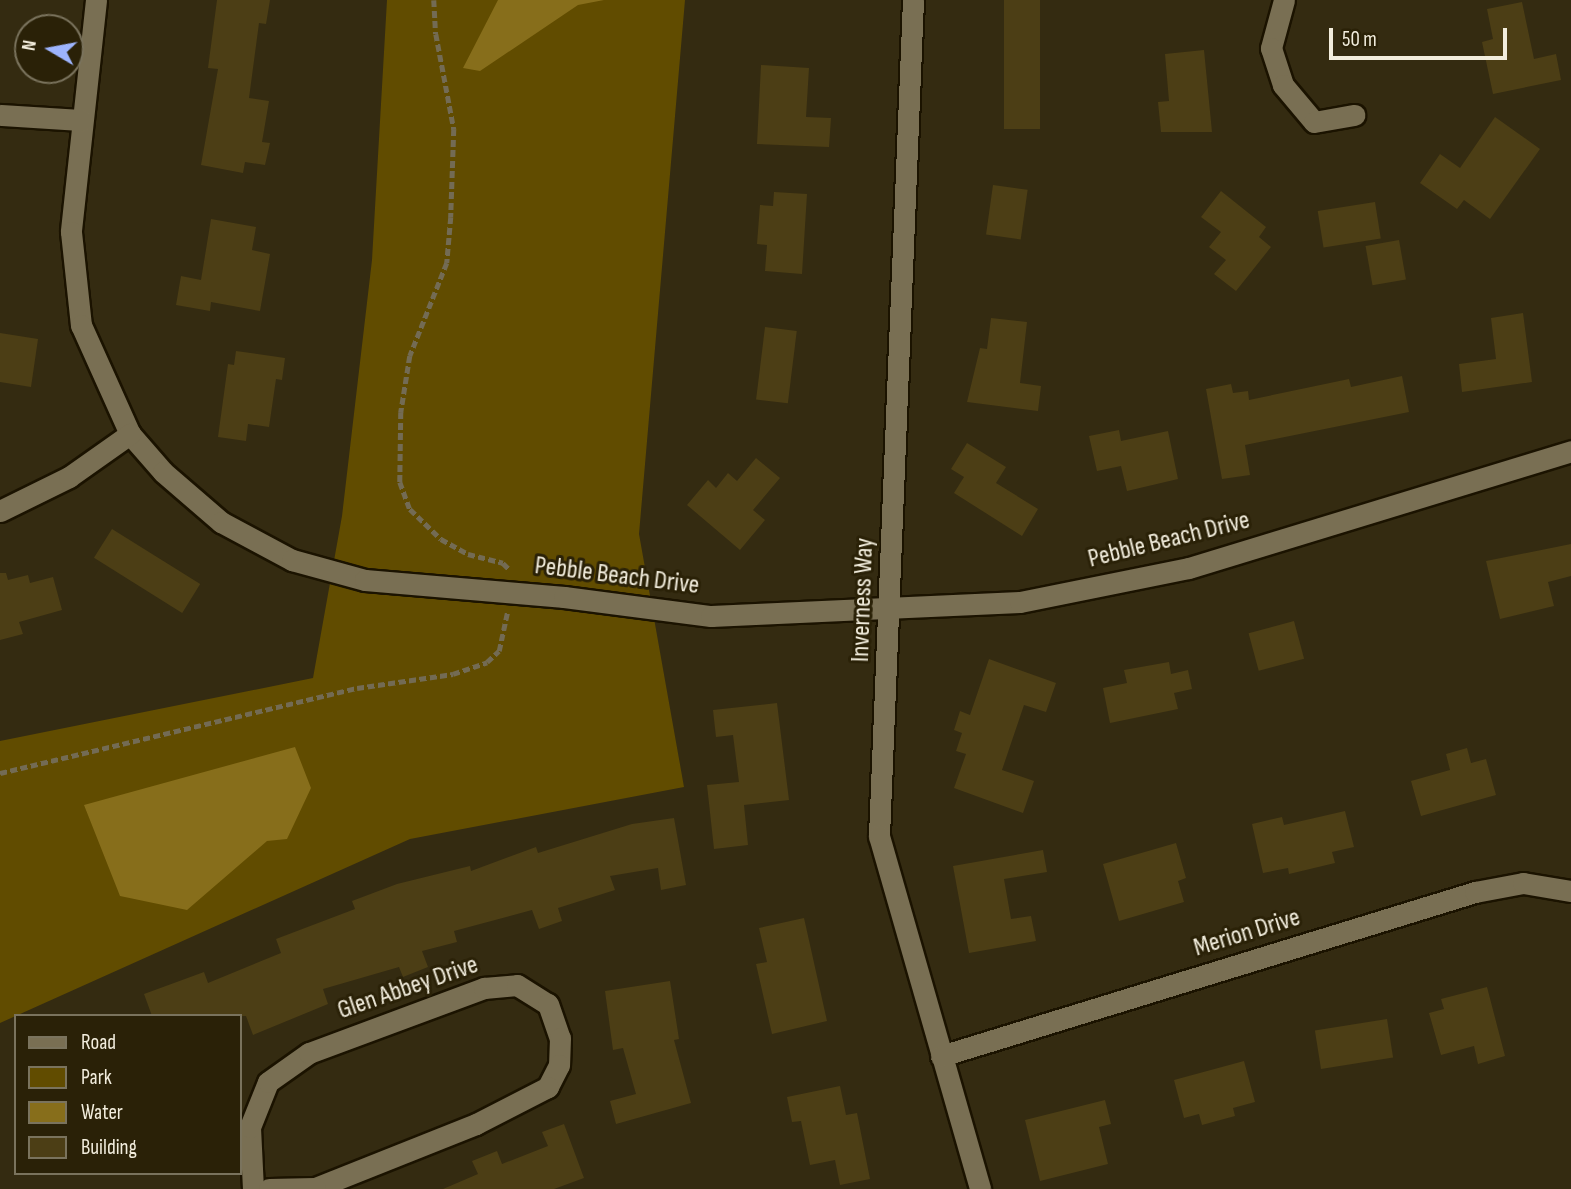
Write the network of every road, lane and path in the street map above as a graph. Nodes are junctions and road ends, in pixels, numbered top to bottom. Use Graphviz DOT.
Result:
graph roads {
  1 [pos="96,0"];
  2 [pos="434,0"];
  3 [pos="913,0"];
  4 [pos="1284,0"];
  5 [pos="0,115"];
  6 [pos="1354,115"];
  7 [pos="82,120"];
  8 [pos="130,434"];
  9 [pos="1571,451"];
  10 [pos="0,511"];
  11 [pos="510,592"];
  12 [pos="891,609"];
  13 [pos="0,773"];
  14 [pos="1571,891"];
  15 [pos="941,1056"];
  16 [pos="253,1189"];
  17 [pos="270,1189"];
  18 [pos="980,1189"];
  1 -- 7 [label="street, Pebble Beach Drive"];
  2 -- 11 [label="path"];
  3 -- 12 [label="street, Inverness Way"];
  4 -- 6 [label="street"];
  5 -- 7 [label="street"];
  7 -- 8 [label="street, Pebble Beach Drive"];
  8 -- 10 [label="street"];
  8 -- 11 [label="street, Pebble Beach Drive"];
  9 -- 12 [label="street, Pebble Beach Drive"];
  11 -- 12 [label="street, Pebble Beach Drive"];
  11 -- 13 [label="path"];
  12 -- 15 [label="street, Inverness Way"];
  14 -- 15 [label="street, Merion Drive"];
  15 -- 18 [label="street, Inverness Way"];
  16 -- 17 [label="street, Glen Abbey Drive"];
}
